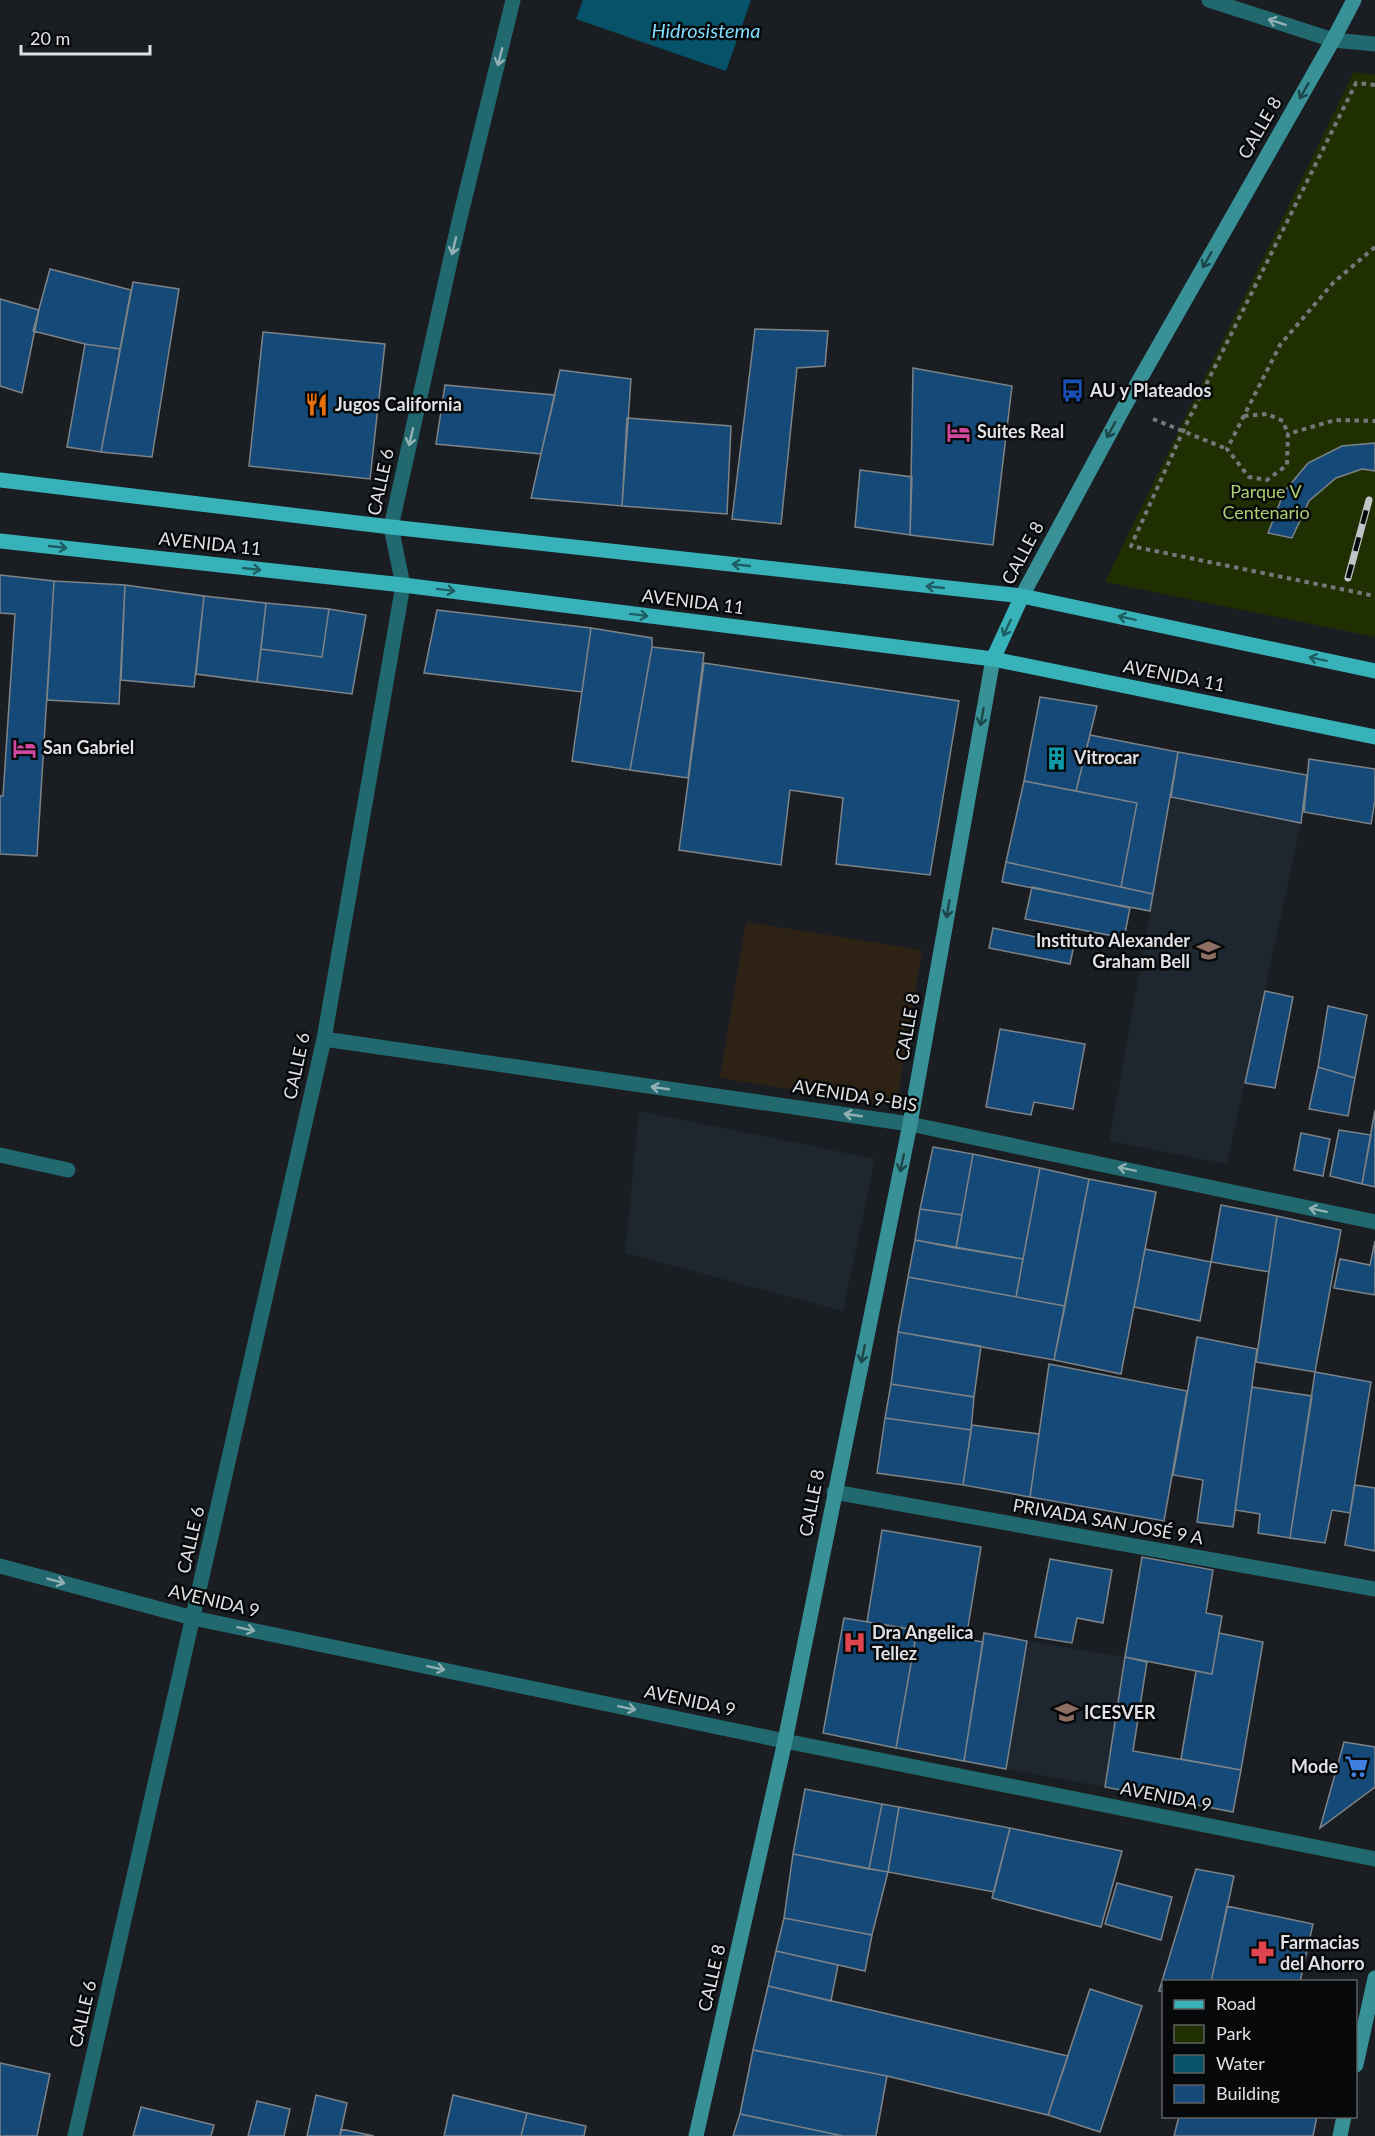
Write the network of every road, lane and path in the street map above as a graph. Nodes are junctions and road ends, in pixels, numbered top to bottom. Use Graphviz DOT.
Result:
graph roads {
  1 [pos="513,0"];
  2 [pos="1209,0"];
  3 [pos="1353,0"];
  4 [pos="1333,40"];
  5 [pos="1375,44"];
  6 [pos="1375,85"];
  7 [pos="1375,247"];
  8 [pos="1124,407"];
  9 [pos="1244,416"];
  10 [pos="1375,421"];
  11 [pos="1184,431"];
  12 [pos="1288,434"];
  13 [pos="1227,449"];
  14 [pos="0,480"];
  15 [pos="391,527"];
  16 [pos="0,541"];
  17 [pos="403,585"];
  18 [pos="1022,596"];
  19 [pos="1375,596"];
  20 [pos="993,659"];
  21 [pos="1375,671"];
  22 [pos="1375,736"];
  23 [pos="324,1039"];
  24 [pos="910,1124"];
  25 [pos="0,1155"];
  26 [pos="68,1170"];
  27 [pos="1375,1222"];
  28 [pos="834,1492"];
  29 [pos="0,1566"];
  30 [pos="1375,1589"];
  31 [pos="193,1618"];
  32 [pos="785,1741"];
  33 [pos="1375,1859"];
  34 [pos="1375,1978"];
  35 [pos="1357,2060"];
  36 [pos="1344,2118"];
  37 [pos="75,2136"];
  38 [pos="696,2136"];
  39 [pos="1340,2136"];
  1 -- 15 [label="street, CALLE 6, one-way"];
  4 -- 2 [label="street, one-way"];
  3 -- 4 [label="main road, CALLE 8"];
  4 -- 5 [label="street"];
  4 -- 8 [label="main road, CALLE 8, one-way"];
  6 -- 11 [label="path"];
  7 -- 9 [label="path"];
  8 -- 11 [label="path"];
  8 -- 18 [label="main road, CALLE 8, one-way"];
  9 -- 12 [label="path"];
  9 -- 13 [label="path"];
  10 -- 12 [label="path"];
  11 -- 13 [label="path"];
  11 -- 19 [label="path"];
  12 -- 13 [label="path"];
  14 -- 15 [label="main road, AVENIDA 11"];
  15 -- 17 [label="street, CALLE 6"];
  18 -- 15 [label="main road, AVENIDA 11, one-way"];
  16 -- 17 [label="main road, AVENIDA 11, one-way"];
  17 -- 20 [label="main road, AVENIDA 11, one-way"];
  17 -- 23 [label="street, CALLE 6"];
  18 -- 20 [label="main road, CALLE 8, one-way"];
  21 -- 18 [label="main road, AVENIDA 11, one-way"];
  20 -- 22 [label="main road, AVENIDA 11"];
  20 -- 24 [label="main road, CALLE 8, one-way"];
  24 -- 23 [label="street, AVENIDA 9-BIS, one-way"];
  23 -- 31 [label="street, CALLE 6"];
  27 -- 24 [label="street, AVENIDA 9-BIS, one-way"];
  24 -- 28 [label="main road, CALLE 8, one-way"];
  25 -- 26 [label="street"];
  28 -- 30 [label="street, PRIVADA SAN JOSÉ 9 A"];
  28 -- 32 [label="main road, CALLE 8"];
  29 -- 31 [label="street, AVENIDA 9, one-way"];
  31 -- 32 [label="street, AVENIDA 9, one-way"];
  31 -- 37 [label="street, CALLE 6"];
  32 -- 33 [label="street, AVENIDA 9"];
  32 -- 38 [label="main road, CALLE 8"];
  34 -- 35 [label="main road"];
  36 -- 39 [label="main road"];
}
